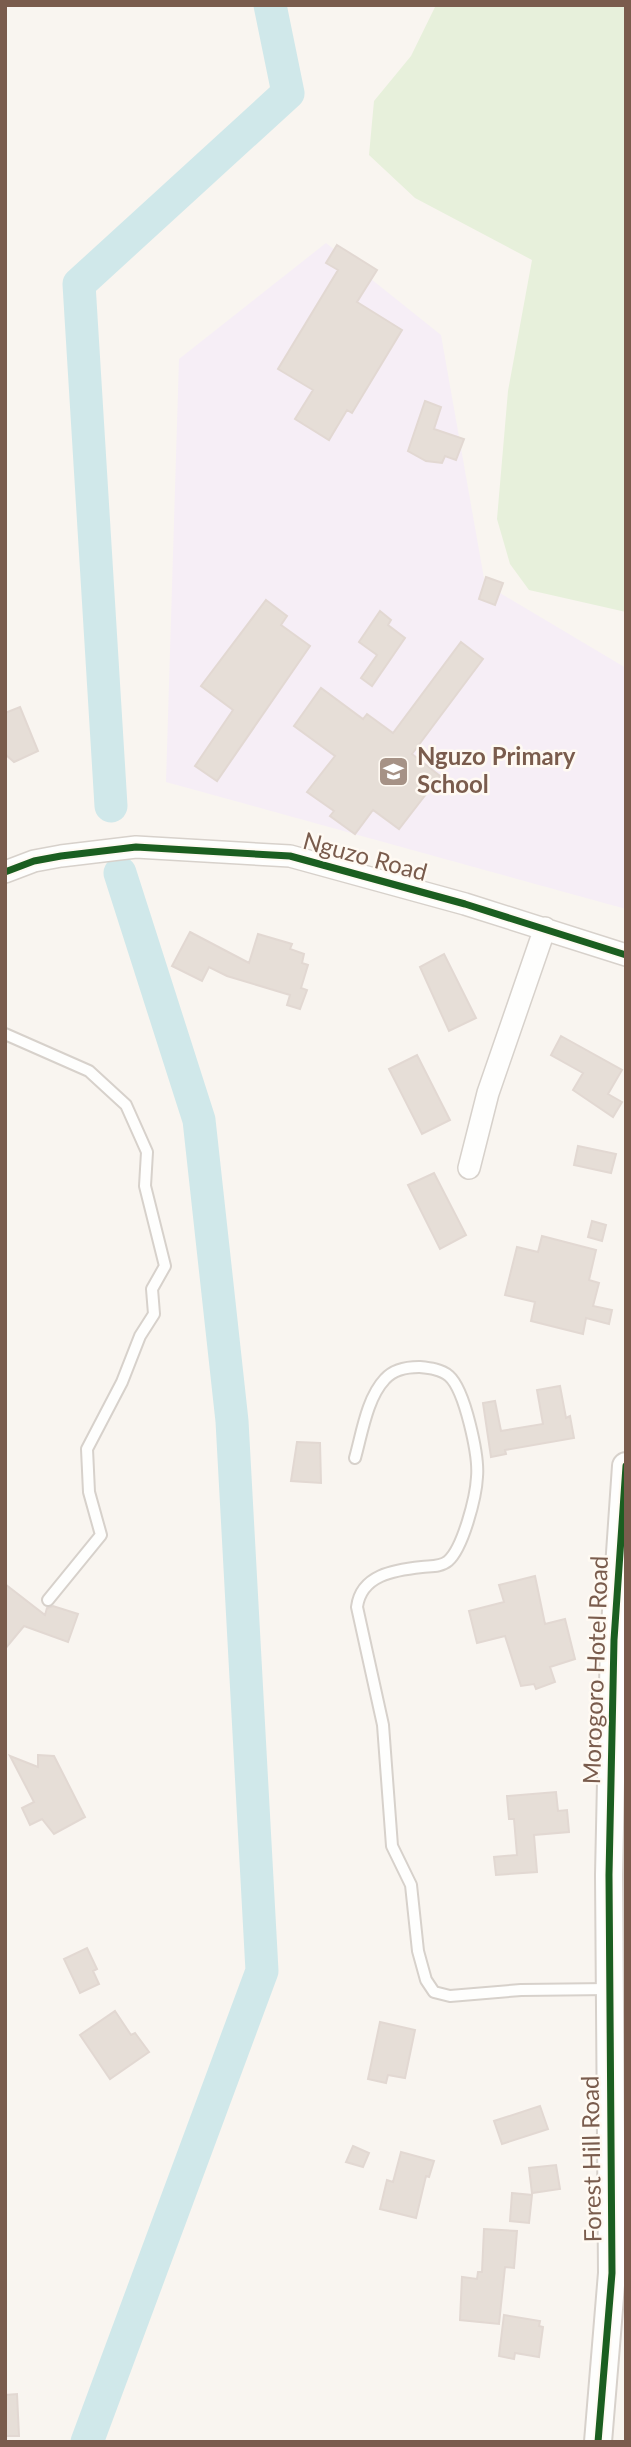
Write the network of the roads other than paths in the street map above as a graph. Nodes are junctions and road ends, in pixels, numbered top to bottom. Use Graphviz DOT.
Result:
graph roads {
  1 [pos="5,872"];
  2 [pos="545,928"];
  3 [pos="626,955"];
  4 [pos="5,1034"];
  5 [pos="470,1168"];
  6 [pos="355,1458"];
  7 [pos="626,1466"];
  8 [pos="48,1600"];
  9 [pos="609,1875"];
  10 [pos="609,1989"];
  11 [pos="619,2270"];
  12 [pos="597,2442"];
  1 -- 2 [label="street, Nguzo Road"];
  2 -- 3 [label="street, Nguzo Road"];
  2 -- 5 [label="street"];
  4 -- 8 [label="lane"];
  6 -- 10 [label="lane"];
  7 -- 9 [label="street, Morogoro Hotel Road"];
  9 -- 10 [label="street, Forest Hill Road"];
  10 -- 11 [label="street, Forest Hill Road"];
  11 -- 12 [label="street, Forest Hill Road"];
}
